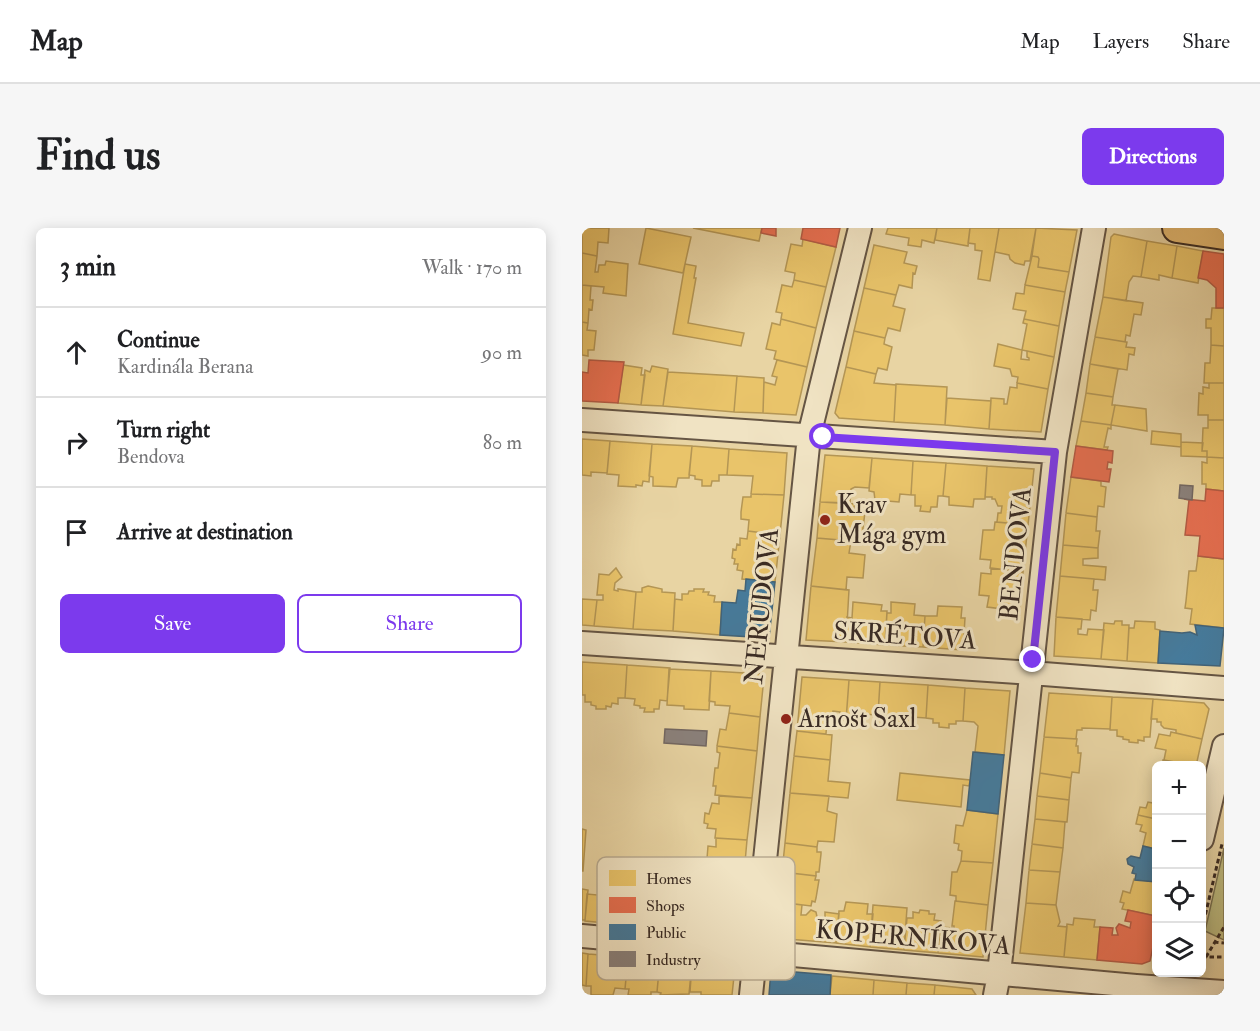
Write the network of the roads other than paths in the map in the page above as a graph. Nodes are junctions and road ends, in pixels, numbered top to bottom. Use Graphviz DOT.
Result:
graph roads {
  1 [pos="860,228"];
  2 [pos="1094,228"];
  3 [pos="1177,228"];
  4 [pos="1224,235"];
  5 [pos="582,420"];
  6 [pos="809,436"];
  7 [pos="1055,452"];
  8 [pos="582,643"];
  9 [pos="786,657"];
  10 [pos="1032,673"];
  11 [pos="1224,688"];
  12 [pos="1224,746"];
  13 [pos="1206,822"];
  14 [pos="765,857"];
  15 [pos="582,936"];
  16 [pos="597,937"];
  17 [pos="795,957"];
  18 [pos="752,980"];
  19 [pos="997,984"];
  20 [pos="1168,985"];
  21 [pos="1220,991"];
  22 [pos="751,995"];
  1 -- 6 [label="street, NERUDOVA"];
  2 -- 7 [label="street, BENDOVA"];
  3 -- 4 [label="main road"];
  5 -- 6 [label="street"];
  6 -- 7 [label="street"];
  6 -- 9 [label="street, NERUDOVA"];
  7 -- 10 [label="street, BENDOVA"];
  8 -- 9 [label="street, SKRÉTOVA"];
  9 -- 10 [label="street, SKRÉTOVA"];
  9 -- 14 [label="street, NERUDOVA"];
  10 -- 11 [label="street, SKRÉTOVA"];
  10 -- 19 [label="street, BENDOVA"];
  12 -- 13 [label="street"];
  15 -- 16 [label="street, KOPERNÍKOVA"];
  17 -- 19 [label="street, KOPERNÍKOVA"];
  18 -- 22 [label="street, NERUDOVA"];
  19 -- 20 [label="street, KOPERNÍKOVA"];
  20 -- 21 [label="street, KOPERNÍKOVA"];
}
